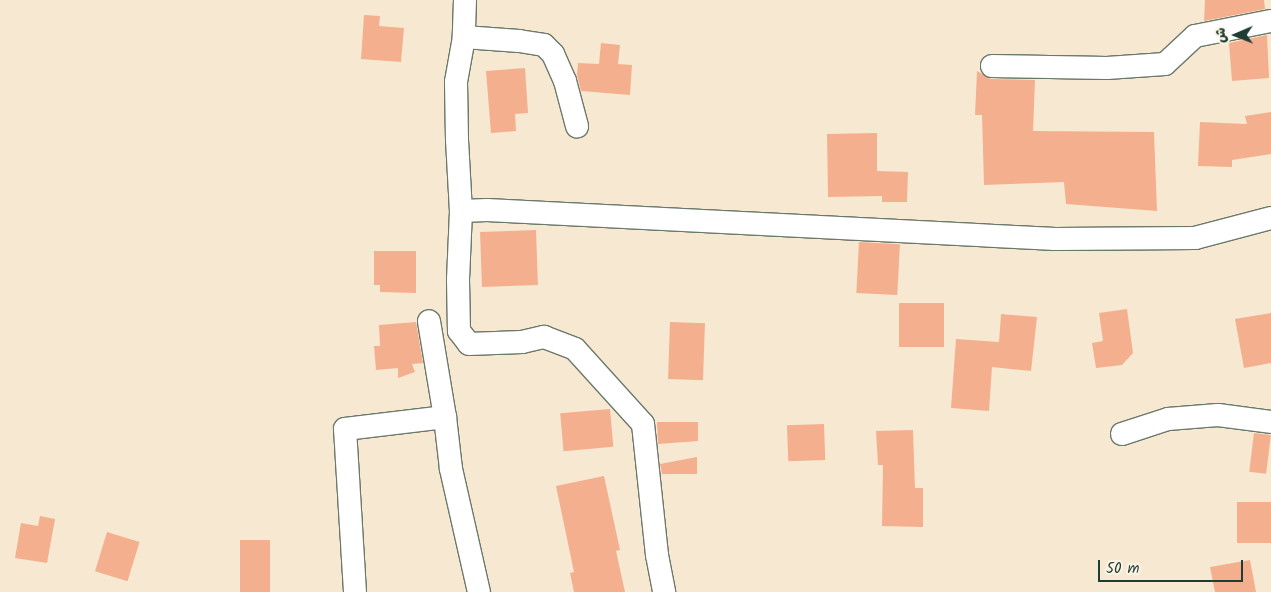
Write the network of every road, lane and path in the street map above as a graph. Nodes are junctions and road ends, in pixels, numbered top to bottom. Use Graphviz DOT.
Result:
graph roads {
  1 [pos="465,0"];
  2 [pos="1271,21"];
  3 [pos="464,37"];
  4 [pos="992,66"];
  5 [pos="577,126"];
  6 [pos="461,211"];
  7 [pos="1271,218"];
  8 [pos="430,321"];
  9 [pos="445,417"];
  10 [pos="1271,422"];
  11 [pos="1122,434"];
  12 [pos="355,592"];
  13 [pos="479,592"];
  14 [pos="664,592"];
  1 -- 3 [label="street"];
  2 -- 4 [label="street"];
  3 -- 5 [label="street"];
  3 -- 6 [label="street"];
  6 -- 7 [label="street"];
  6 -- 14 [label="street"];
  8 -- 9 [label="street"];
  9 -- 12 [label="street"];
  9 -- 13 [label="street"];
  10 -- 11 [label="street"];
}
